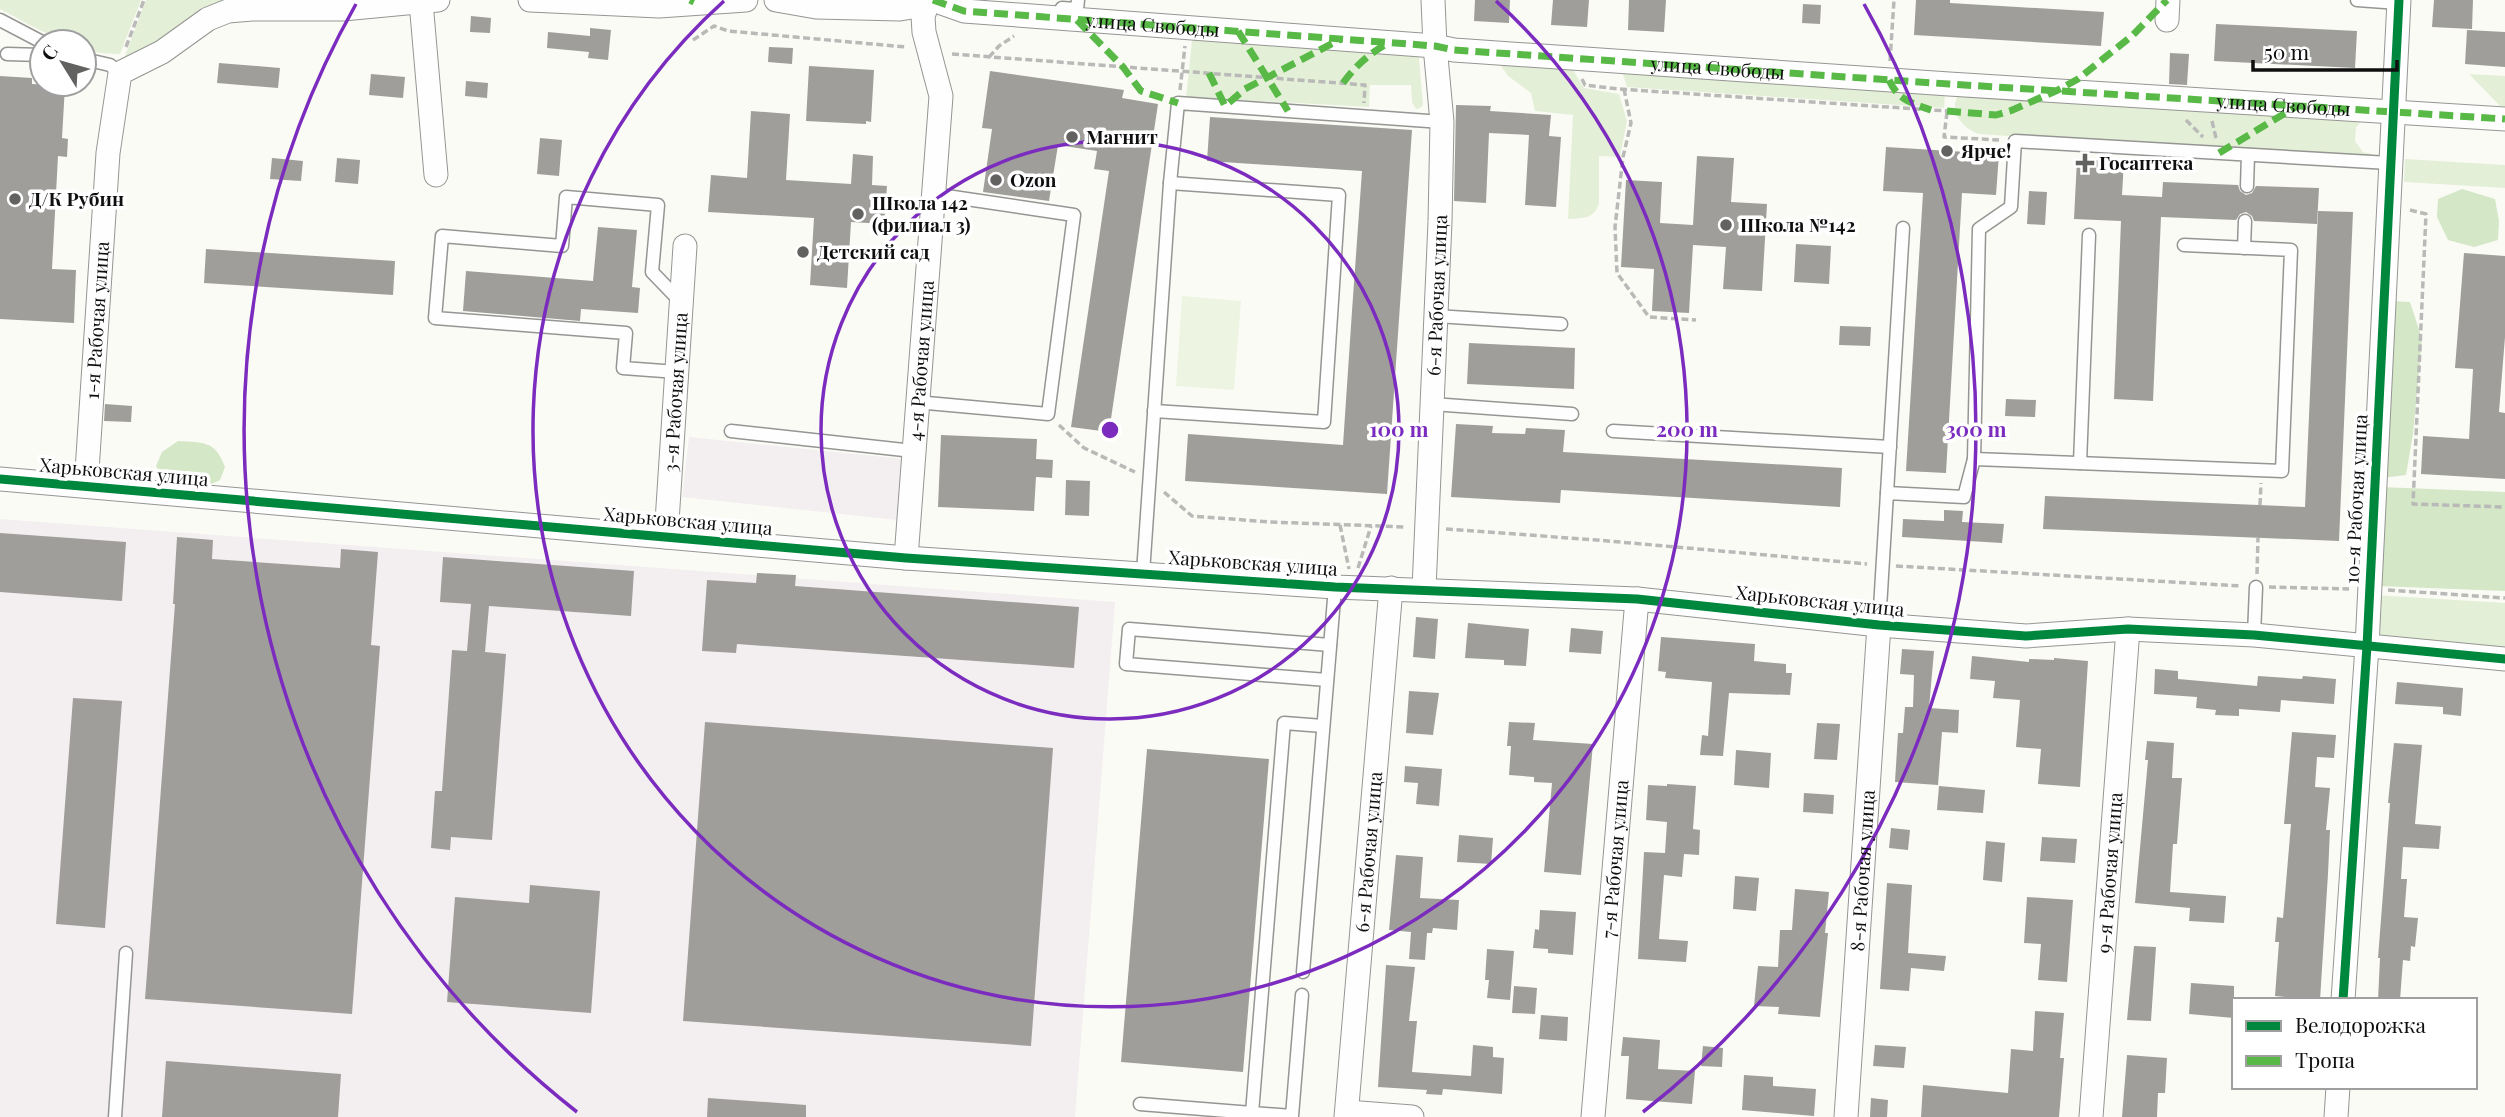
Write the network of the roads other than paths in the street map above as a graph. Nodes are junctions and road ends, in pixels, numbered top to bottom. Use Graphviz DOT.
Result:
graph roads {
  1 [pos="530,0"];
  2 [pos="746,0"];
  3 [pos="776,0"];
  4 [pos="930,0"];
  5 [pos="957,0"];
  6 [pos="1078,0"];
  7 [pos="1433,0"];
  8 [pos="2357,0"];
  9 [pos="430,1"];
  10 [pos="692,1"];
  11 [pos="2399,1"];
  12 [pos="0,20"];
  13 [pos="28,35"];
  14 [pos="1435,46"];
  15 [pos="8,54"];
  16 [pos="28,55"];
  17 [pos="98,62"];
  18 [pos="120,73"];
  19 [pos="2392,111"];
  20 [pos="2505,119"];
  21 [pos="1441,121"];
  22 [pos="2248,155"];
  23 [pos="2389,163"];
  24 [pos="436,175"];
  25 [pos="1170,183"];
  26 [pos="2247,186"];
  27 [pos="933,194"];
  28 [pos="2245,221"];
  29 [pos="1903,228"];
  30 [pos="2090,235"];
  31 [pos="685,246"];
  32 [pos="2184,246"];
  33 [pos="2244,248"];
  34 [pos="681,302"];
  35 [pos="1436,316"];
  36 [pos="1561,324"];
  37 [pos="677,372"];
  38 [pos="916,402"];
  39 [pos="1432,404"];
  40 [pos="1154,411"];
  41 [pos="1572,414"];
  42 [pos="1612,431"];
  43 [pos="731,432"];
  44 [pos="1890,447"];
  45 [pos="913,451"];
  46 [pos="1975,459"];
  47 [pos="2080,463"];
  48 [pos="0,479"];
  49 [pos="86,485"];
  50 [pos="1887,493"];
  51 [pos="666,537"];
  52 [pos="906,558"];
  53 [pos="1143,573"];
  54 [pos="1344,587"];
  55 [pos="2256,587"];
  56 [pos="1391,588"];
  57 [pos="1424,589"];
  58 [pos="1637,599"];
  59 [pos="1879,625"];
  60 [pos="2127,629"];
  61 [pos="2254,635"];
  62 [pos="1330,645"];
  63 [pos="2367,646"];
  64 [pos="2505,659"];
  65 [pos="1327,680"];
  66 [pos="1324,726"];
  67 [pos="126,953"];
  68 [pos="1303,972"];
  69 [pos="1302,995"];
  70 [pos="2343,998"];
  71 [pos="2337,1089"];
  72 [pos="1140,1104"];
  73 [pos="1252,1113"];
  74 [pos="1346,1115"];
  75 [pos="1292,1116"];
  76 [pos="116,1117"];
  77 [pos="1412,1117"];
  78 [pos="1593,1117"];
  79 [pos="1846,1117"];
  80 [pos="2091,1117"];
  81 [pos="2336,1117"];
  1 -- 10 [label="street"];
  2 -- 10 [label="street"];
  3 -- 4 [label="street"];
  4 -- 14 [label="street, улица Свободы"];
  4 -- 27 [label="street, 4-я Рабочая улица"];
  5 -- 6 [label="lane"];
  7 -- 14 [label="street, 6-я Рабочая улица"];
  8 -- 11 [label="lane"];
  9 -- 18 [label="street"];
  9 -- 24 [label="street"];
  11 -- 19 [label="street, 10-я Рабочая улица"];
  12 -- 13 [label="lane"];
  14 -- 19 [label="street, улица Свободы"];
  14 -- 21 [label="street, 6-я Рабочая улица"];
  15 -- 16 [label="lane"];
  17 -- 18 [label="lane"];
  18 -- 49 [label="street, 1-я Рабочая улица"];
  19 -- 20 [label="street, улица Свободы"];
  19 -- 23 [label="street, 10-я Рабочая улица"];
  21 -- 25 [label="lane"];
  21 -- 35 [label="street, 6-я Рабочая улица"];
  22 -- 23 [label="lane"];
  22 -- 26 [label="lane"];
  22 -- 46 [label="lane"];
  23 -- 63 [label="street, 10-я Рабочая улица"];
  25 -- 40 [label="lane"];
  25 -- 40 [label="lane"];
  27 -- 38 [label="street, 4-я Рабочая улица"];
  27 -- 38 [label="lane"];
  28 -- 33 [label="lane"];
  29 -- 44 [label="lane"];
  30 -- 47 [label="lane"];
  31 -- 34 [label="street, 3-я Рабочая улица"];
  32 -- 33 [label="lane"];
  33 -- 47 [label="lane"];
  34 -- 37 [label="street, 3-я Рабочая улица"];
  34 -- 37 [label="lane"];
  35 -- 36 [label="lane"];
  35 -- 39 [label="street, 6-я Рабочая улица"];
  37 -- 51 [label="street, 3-я Рабочая улица"];
  38 -- 45 [label="street, 4-я Рабочая улица"];
  39 -- 41 [label="lane"];
  39 -- 57 [label="street, 6-я Рабочая улица"];
  40 -- 53 [label="lane"];
  42 -- 44 [label="lane"];
  43 -- 45 [label="lane"];
  44 -- 50 [label="lane"];
  45 -- 52 [label="street, 4-я Рабочая улица"];
  46 -- 47 [label="lane"];
  46 -- 50 [label="lane"];
  48 -- 49 [label="street, Харьковская улица"];
  49 -- 51 [label="street, Харьковская улица"];
  50 -- 59 [label="lane"];
  51 -- 52 [label="street, Харьковская улица"];
  52 -- 53 [label="street, Харьковская улица"];
  53 -- 54 [label="street, Харьковская улица"];
  54 -- 56 [label="street, Харьковская улица"];
  54 -- 62 [label="lane"];
  55 -- 61 [label="lane"];
  56 -- 57 [label="street, Харьковская улица"];
  56 -- 74 [label="street, 6-я Рабочая улица"];
  57 -- 58 [label="street, Харьковская улица"];
  58 -- 59 [label="street, Харьковская улица"];
  58 -- 78 [label="street, 7-я Рабочая улица"];
  59 -- 60 [label="street, Харьковская улица"];
  59 -- 79 [label="street, 8-я Рабочая улица"];
  60 -- 61 [label="street, Харьковская улица"];
  60 -- 80 [label="street, 9-я Рабочая улица"];
  61 -- 63 [label="street, Харьковская улица"];
  62 -- 65 [label="lane"];
  62 -- 65 [label="lane"];
  63 -- 64 [label="street, Харьковская улица"];
  63 -- 70 [label="street, 10-я Рабочая улица"];
  65 -- 66 [label="lane"];
  66 -- 68 [label="lane"];
  66 -- 73 [label="lane"];
  67 -- 76 [label="lane"];
  69 -- 75 [label="lane"];
  71 -- 81 [label="street"];
  72 -- 73 [label="lane"];
  73 -- 75 [label="lane"];
  74 -- 77 [label="street"];
}
